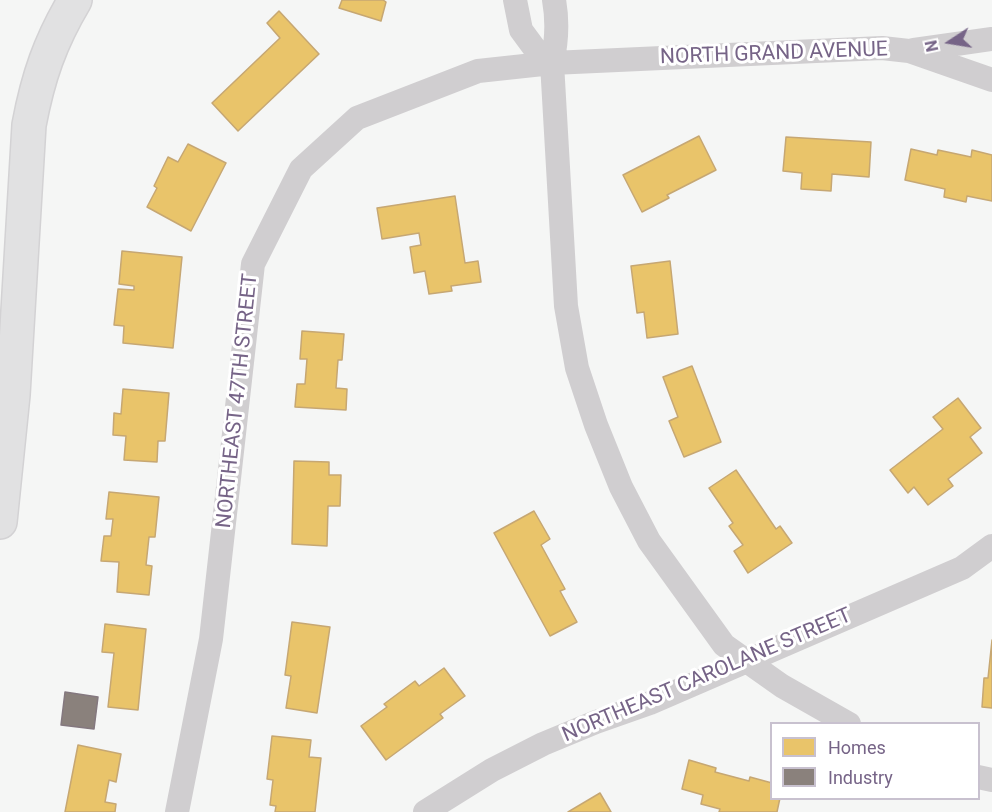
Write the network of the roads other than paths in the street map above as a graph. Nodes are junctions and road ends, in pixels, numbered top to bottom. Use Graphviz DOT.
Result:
graph roads {
  1 [pos="75,0"];
  2 [pos="515,0"];
  3 [pos="554,0"];
  4 [pos="992,39"];
  5 [pos="909,51"];
  6 [pos="552,63"];
  7 [pos="992,80"];
  8 [pos="0,522"];
  9 [pos="992,546"];
  10 [pos="719,639"];
  11 [pos="789,643"];
  12 [pos="746,662"];
  13 [pos="713,676"];
  14 [pos="782,686"];
  15 [pos="847,722"];
  16 [pos="177,812"];
  17 [pos="425,812"];
  1 -- 8 [label="highway"];
  2 -- 6 [label="street"];
  3 -- 6 [label="street"];
  4 -- 5 [label="street"];
  5 -- 6 [label="street, NORTH GRAND AVENUE"];
  5 -- 7 [label="street, NORTH GRAND AVENUE"];
  6 -- 10 [label="street"];
  6 -- 16 [label="street, NORTHEAST 47TH STREET"];
  9 -- 11 [label="street, NORTHEAST CAROLANE STREET"];
  10 -- 12 [label="street"];
  10 -- 13 [label="street"];
  11 -- 12 [label="street, NORTHEAST CAROLANE STREET"];
  11 -- 14 [label="street"];
  12 -- 13 [label="street, NORTHEAST CAROLANE STREET"];
  12 -- 14 [label="street"];
  13 -- 17 [label="street, NORTHEAST CAROLANE STREET"];
  14 -- 15 [label="street"];
}
